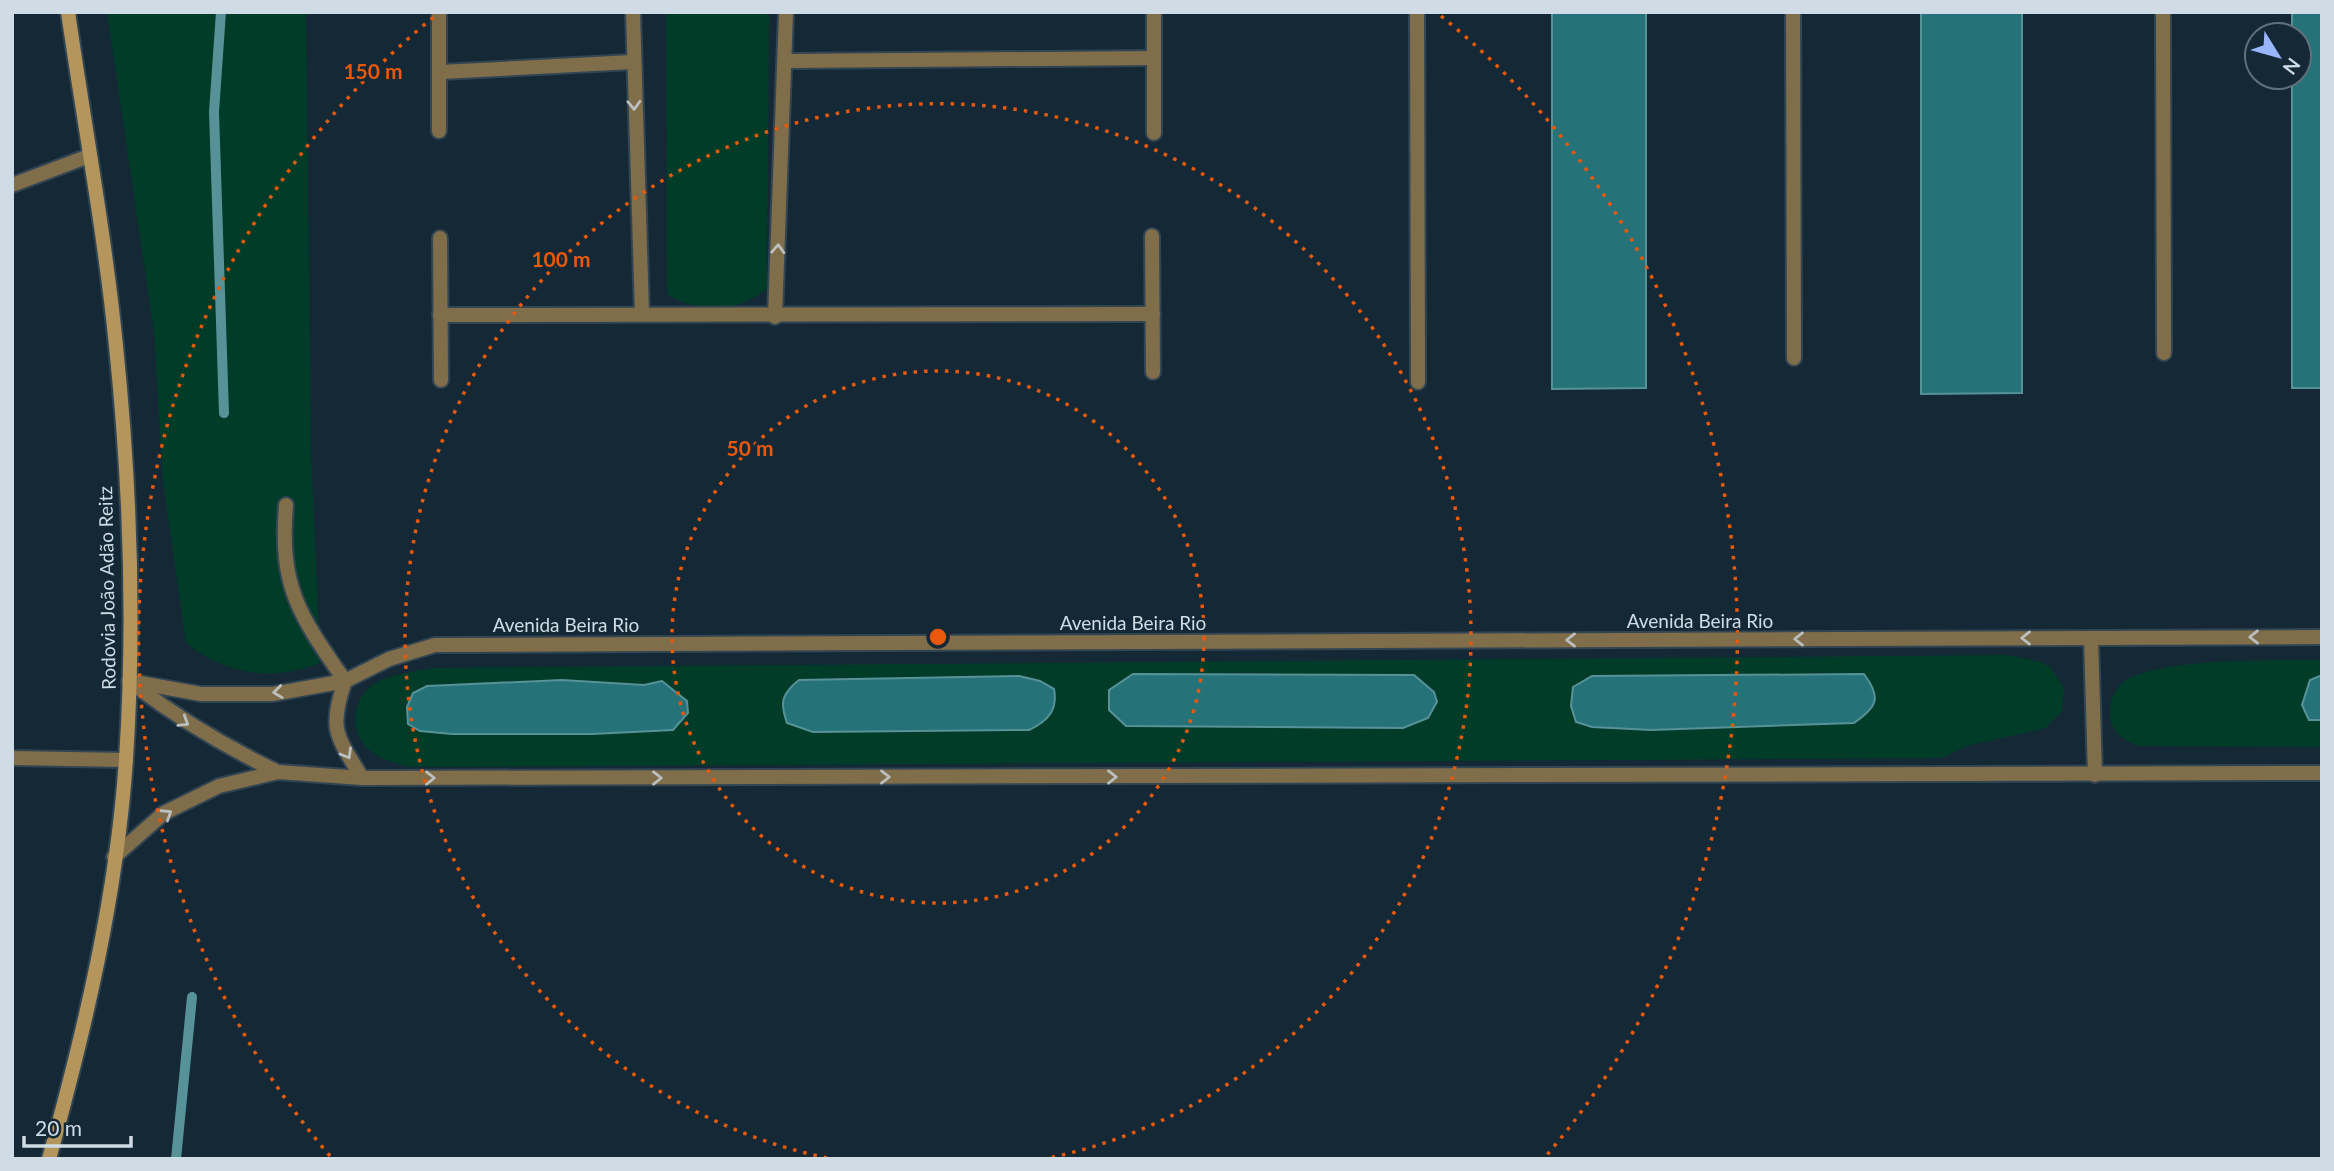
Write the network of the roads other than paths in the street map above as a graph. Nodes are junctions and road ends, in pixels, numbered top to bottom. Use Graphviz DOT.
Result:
graph roads {
  1 [pos="68,12"];
  2 [pos="439,12"];
  3 [pos="632,12"];
  4 [pos="786,12"];
  5 [pos="1154,12"];
  6 [pos="1417,12"];
  7 [pos="1793,12"];
  8 [pos="2163,12"];
  9 [pos="1154,58"];
  10 [pos="787,61"];
  11 [pos="632,62"];
  12 [pos="441,72"];
  13 [pos="439,131"];
  14 [pos="1154,133"];
  15 [pos="89,156"];
  16 [pos="12,185"];
  17 [pos="1152,236"];
  18 [pos="440,238"];
  19 [pos="642,314"];
  20 [pos="1153,314"];
  21 [pos="440,315"];
  22 [pos="775,317"];
  23 [pos="2164,353"];
  24 [pos="1794,358"];
  25 [pos="1153,372"];
  26 [pos="440,380"];
  27 [pos="1418,382"];
  28 [pos="286,505"];
  29 [pos="2322,637"];
  30 [pos="2091,638"];
  31 [pos="130,681"];
  32 [pos="345,681"];
  33 [pos="12,758"];
  34 [pos="126,760"];
  35 [pos="278,772"];
  36 [pos="2322,773"];
  37 [pos="2095,775"];
  38 [pos="362,778"];
  39 [pos="114,857"];
  40 [pos="49,1159"];
  1 -- 15 [label="main road, Rodovia João Adão Reitz"];
  2 -- 12 [label="street"];
  3 -- 11 [label="street"];
  4 -- 10 [label="street"];
  5 -- 9 [label="street"];
  6 -- 27 [label="street"];
  7 -- 24 [label="street"];
  8 -- 23 [label="street"];
  9 -- 10 [label="street"];
  9 -- 14 [label="street"];
  22 -- 10 [label="street, one-way"];
  11 -- 12 [label="street"];
  11 -- 19 [label="street, one-way"];
  12 -- 13 [label="street"];
  15 -- 16 [label="street"];
  15 -- 31 [label="main road, Rodovia João Adão Reitz"];
  17 -- 20 [label="street"];
  18 -- 21 [label="street"];
  19 -- 21 [label="street"];
  19 -- 22 [label="street"];
  20 -- 22 [label="street"];
  20 -- 25 [label="street"];
  21 -- 26 [label="street"];
  28 -- 32 [label="street"];
  29 -- 30 [label="street, Avenida Beira Rio, one-way"];
  30 -- 32 [label="street, Avenida Beira Rio, one-way"];
  30 -- 37 [label="street"];
  32 -- 31 [label="street, Avenida Beira Rio, one-way"];
  31 -- 34 [label="main road, Rodovia João Adão Reitz"];
  31 -- 35 [label="street, one-way"];
  32 -- 38 [label="street, one-way"];
  33 -- 34 [label="street"];
  34 -- 39 [label="main road, Rodovia João Adão Reitz"];
  35 -- 38 [label="street"];
  39 -- 35 [label="street, one-way"];
  36 -- 37 [label="street"];
  38 -- 37 [label="street, one-way"];
  39 -- 40 [label="main road, Rodovia João Adão Reitz"];
}
